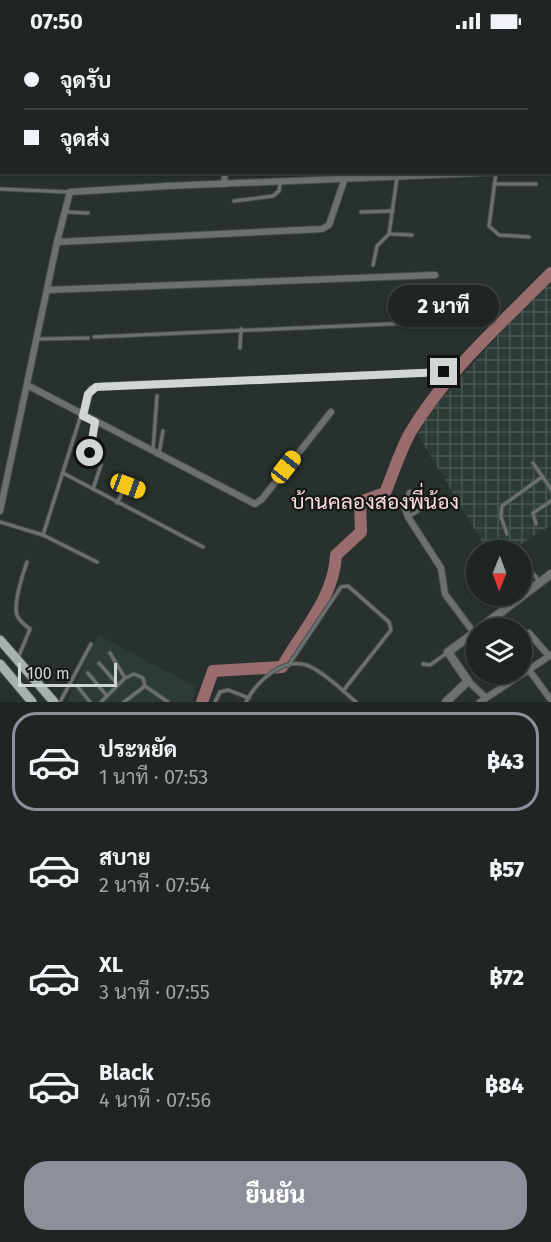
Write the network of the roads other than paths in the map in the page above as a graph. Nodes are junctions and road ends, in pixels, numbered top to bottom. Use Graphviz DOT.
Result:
graph roads {
  1 [pos="225,174"];
  2 [pos="421,174"];
  3 [pos="496,174"];
  4 [pos="364,175"];
  5 [pos="397,176"];
  6 [pos="345,178"];
  7 [pos="280,181"];
  8 [pos="224,184"];
  9 [pos="494,184"];
  10 [pos="536,184"];
  11 [pos="0,189"];
  12 [pos="70,192"];
  13 [pos="234,201"];
  14 [pos="393,211"];
  15 [pos="64,212"];
  16 [pos="361,212"];
  17 [pos="88,213"];
  18 [pos="389,234"];
  19 [pos="412,235"];
  20 [pos="529,237"];
  21 [pos="57,242"];
  22 [pos="373,265"];
  23 [pos="435,275"];
  24 [pos="47,290"];
  25 [pos="478,320"];
  26 [pos="241,329"];
  27 [pos="94,337"];
  28 [pos="88,338"];
  29 [pos="37,339"];
  30 [pos="240,348"];
  31 [pos="444,372"];
  32 [pos="27,385"];
  33 [pos="157,396"];
  34 [pos="331,412"];
  35 [pos="82,415"];
  36 [pos="95,422"];
  37 [pos="163,431"];
  38 [pos="156,453"];
  39 [pos="533,463"];
  40 [pos="63,473"];
  41 [pos="542,477"];
  42 [pos="93,489"];
  43 [pos="551,489"];
  44 [pos="141,491"];
  45 [pos="410,493"];
  46 [pos="436,500"];
  47 [pos="551,501"];
  48 [pos="117,503"];
  49 [pos="0,511"];
  50 [pos="408,517"];
  51 [pos="0,522"];
  52 [pos="536,524"];
  53 [pos="507,534"];
  54 [pos="43,535"];
  55 [pos="203,547"];
  56 [pos="27,562"];
  57 [pos="97,562"];
  58 [pos="532,572"];
  59 [pos="551,574"];
  60 [pos="540,582"];
  61 [pos="466,618"];
  62 [pos="493,618"];
  63 [pos="532,636"];
  64 [pos="466,639"];
  65 [pos="0,640"];
  66 [pos="91,644"];
  67 [pos="448,652"];
  68 [pos="110,653"];
  69 [pos="550,655"];
  70 [pos="17,659"];
  71 [pos="99,663"];
  72 [pos="0,664"];
  73 [pos="423,664"];
  74 [pos="288,666"];
  75 [pos="532,667"];
  76 [pos="88,673"];
  77 [pos="532,673"];
  78 [pos="125,678"];
  79 [pos="466,678"];
  80 [pos="466,683"];
  81 [pos="471,684"];
  82 [pos="508,684"];
  83 [pos="118,685"];
  84 [pos="78,687"];
  85 [pos="145,687"];
  86 [pos="343,691"];
  87 [pos="107,696"];
  88 [pos="488,699"];
  89 [pos="248,700"];
  90 [pos="551,700"];
  91 [pos="32,702"];
  92 [pos="54,702"];
  93 [pos="60,702"];
  94 [pos="90,702"];
  95 [pos="101,702"];
  96 [pos="124,702"];
  97 [pos="168,702"];
  98 [pos="215,702"];
  99 [pos="356,702"];
  100 [pos="447,702"];
  1 -- 8 [label="street"];
  2 -- 5 [label="street"];
  3 -- 9 [label="lane"];
  4 -- 5 [label="street"];
  4 -- 6 [label="street"];
  5 -- 14 [label="lane"];
  6 -- 7 [label="street"];
  6 -- 21 [label="street"];
  7 -- 8 [label="street"];
  7 -- 13 [label="lane"];
  8 -- 12 [label="street"];
  9 -- 10 [label="lane"];
  9 -- 20 [label="lane"];
  11 -- 12 [label="lane"];
  12 -- 15 [label="street"];
  14 -- 16 [label="lane"];
  14 -- 18 [label="lane"];
  15 -- 17 [label="lane"];
  15 -- 21 [label="street"];
  18 -- 19 [label="lane"];
  18 -- 22 [label="lane"];
  21 -- 24 [label="street"];
  23 -- 24 [label="street"];
  24 -- 29 [label="street"];
  25 -- 26 [label="lane"];
  26 -- 27 [label="lane"];
  26 -- 30 [label="lane"];
  28 -- 29 [label="lane"];
  29 -- 32 [label="street"];
  31 -- 35 [label="street"];
  32 -- 35 [label="street"];
  32 -- 49 [label="street"];
  33 -- 38 [label="lane"];
  34 -- 38 [label="street"];
  35 -- 36 [label="street"];
  35 -- 40 [label="lane"];
  36 -- 38 [label="street"];
  36 -- 42 [label="lane"];
  37 -- 38 [label="lane"];
  39 -- 41 [label="lane"];
  40 -- 42 [label="lane"];
  40 -- 54 [label="lane"];
  41 -- 43 [label="lane"];
  41 -- 53 [label="lane"];
  42 -- 48 [label="lane"];
  44 -- 48 [label="lane"];
  45 -- 50 [label="street"];
  46 -- 50 [label="lane"];
  47 -- 52 [label="lane"];
  48 -- 55 [label="lane"];
  50 -- 61 [label="street"];
  51 -- 54 [label="lane"];
  54 -- 57 [label="lane"];
  56 -- 70 [label="lane"];
  58 -- 60 [label="lane"];
  59 -- 60 [label="street"];
  60 -- 62 [label="street"];
  63 -- 69 [label="street"];
  64 -- 67 [label="street"];
  65 -- 70 [label="main road"];
  66 -- 93 [label="lane"];
  67 -- 73 [label="lane"];
  67 -- 79 [label="street"];
  68 -- 78 [label="lane"];
  69 -- 75 [label="street"];
  70 -- 92 [label="main road"];
  71 -- 83 [label="lane"];
  72 -- 91 [label="main road"];
  74 -- 86 [label="lane"];
  74 -- 86 [label="lane"];
  74 -- 89 [label="lane"];
  76 -- 87 [label="lane"];
  77 -- 90 [label="street"];
  78 -- 83 [label="lane"];
  78 -- 85 [label="lane"];
  80 -- 100 [label="street"];
  81 -- 88 [label="street"];
  82 -- 88 [label="street"];
  83 -- 87 [label="lane"];
  84 -- 94 [label="lane"];
  85 -- 96 [label="lane"];
  85 -- 97 [label="lane"];
  86 -- 99 [label="lane"];
  87 -- 95 [label="lane"];
  89 -- 98 [label="lane"];
}
